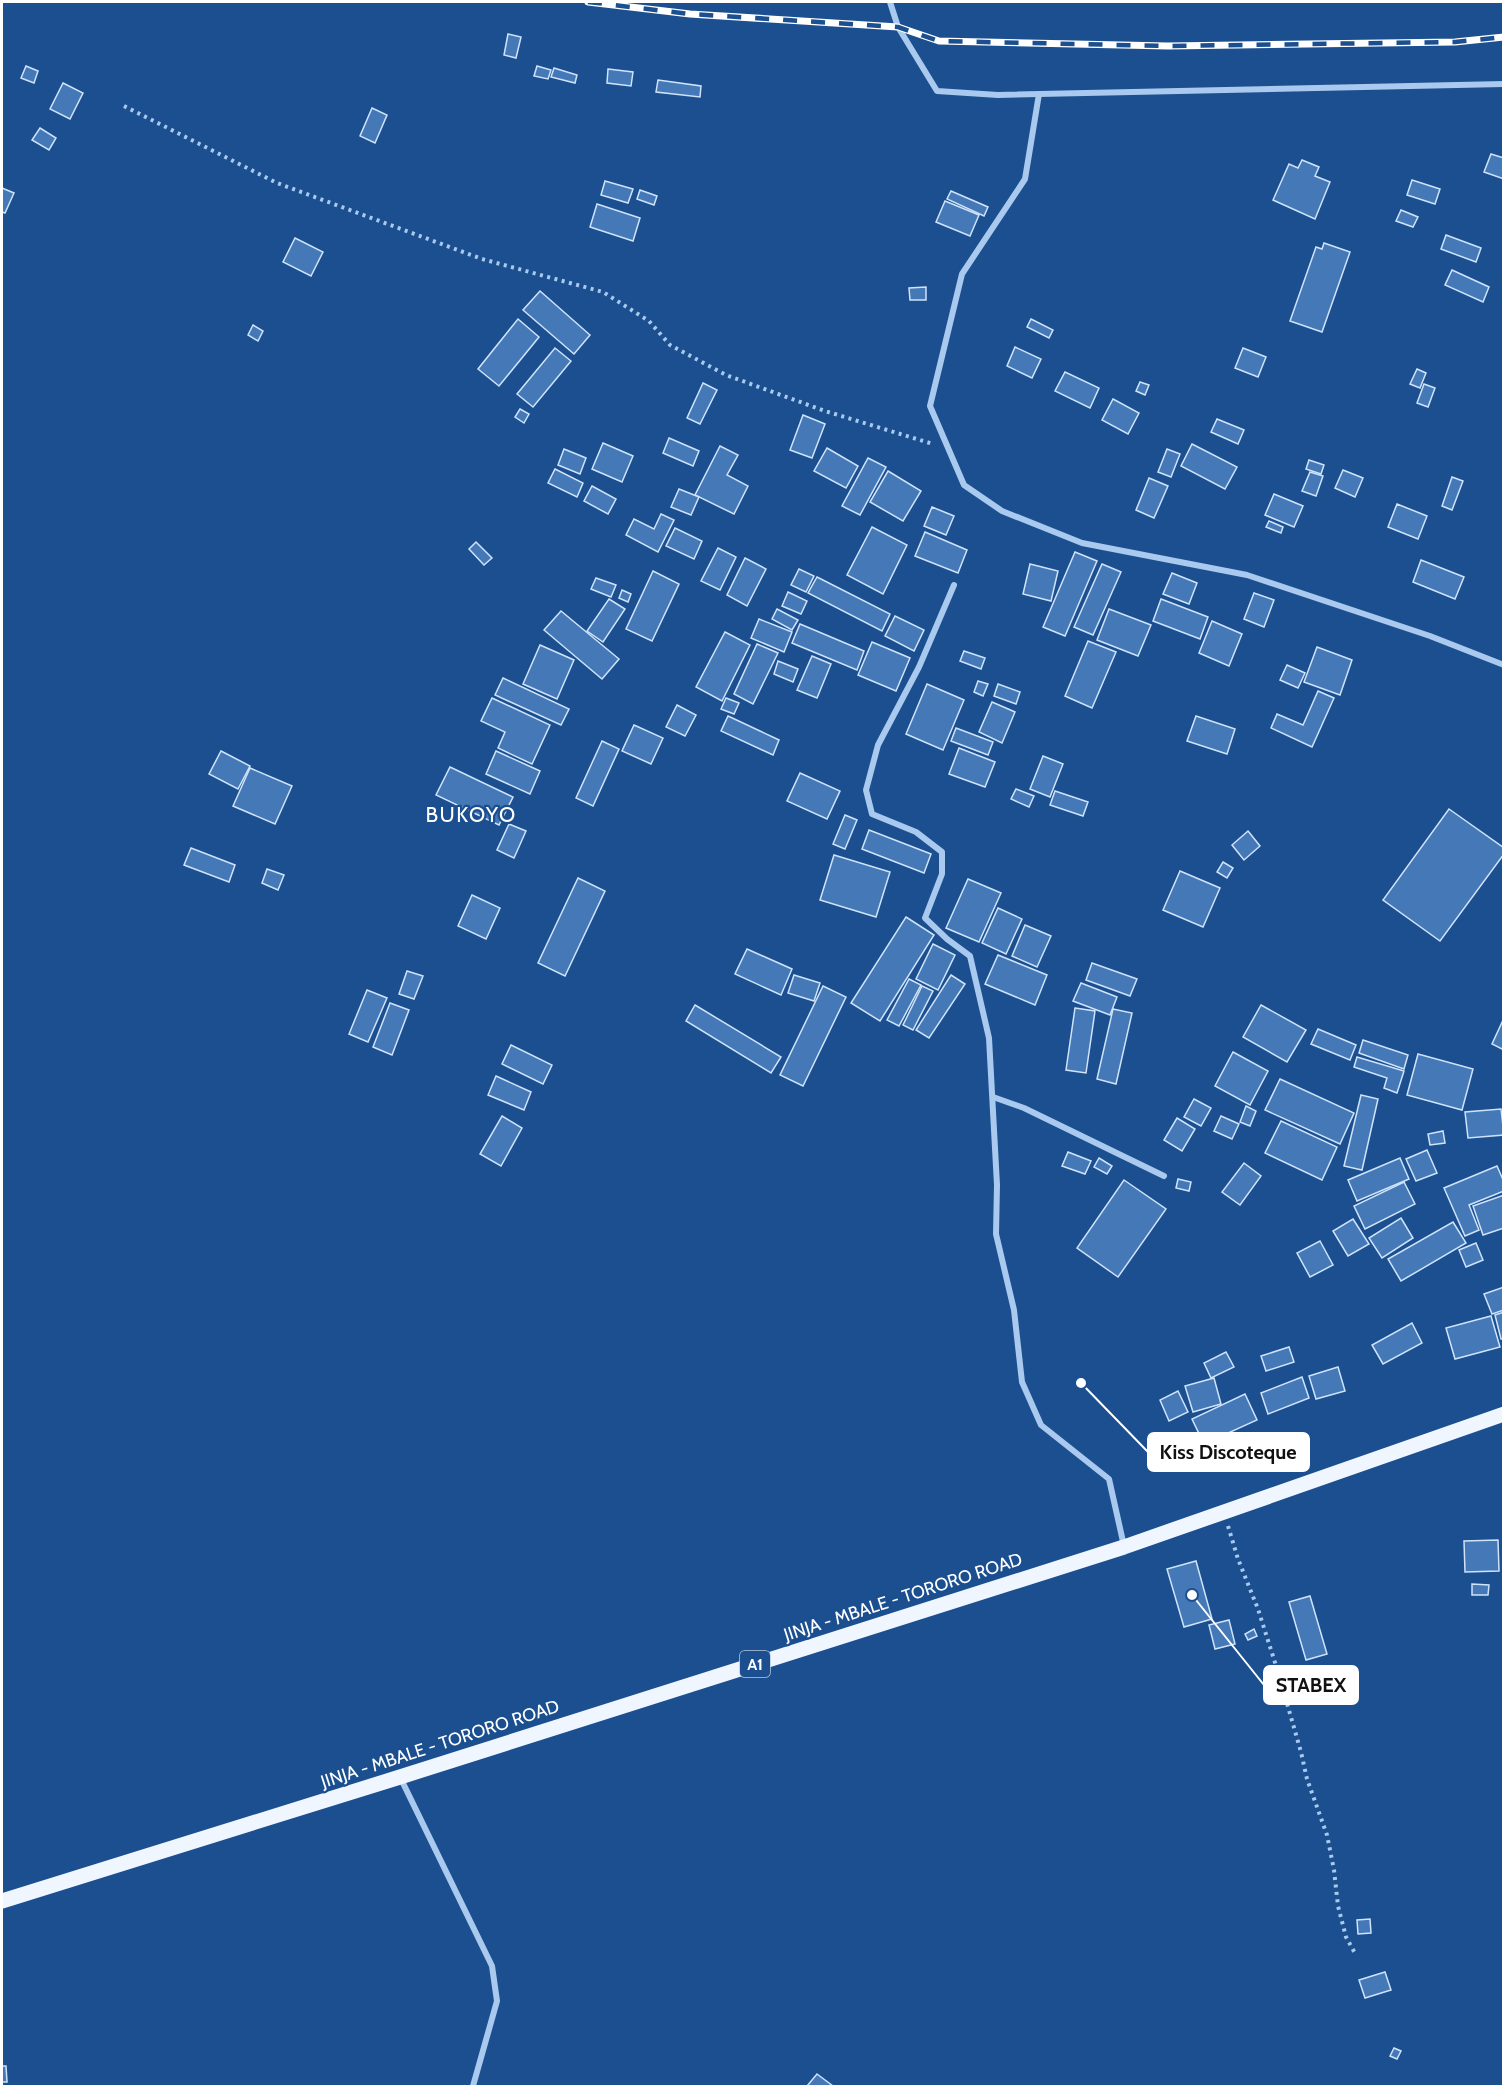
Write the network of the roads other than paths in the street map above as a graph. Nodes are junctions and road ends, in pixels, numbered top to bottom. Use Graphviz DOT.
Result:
graph roads {
  1 [pos="890,2"];
  2 [pos="1503,84"];
  3 [pos="1040,94"];
  4 [pos="954,585"];
  5 [pos="1503,665"];
  6 [pos="993,1097"];
  7 [pos="1164,1176"];
  8 [pos="1503,1414"];
  9 [pos="1124,1547"];
  10 [pos="400,1778"];
  11 [pos="2,1901"];
  12 [pos="473,2086"];
  1 -- 3 [label="street"];
  2 -- 3 [label="street"];
  3 -- 5 [label="street"];
  4 -- 6 [label="street"];
  6 -- 7 [label="street"];
  6 -- 9 [label="street"];
  8 -- 9 [label="main road, JINJA - MBALE - TORORO ROAD / A1"];
  9 -- 10 [label="main road, JINJA - MBALE - TORORO ROAD / A1"];
  10 -- 11 [label="main road, JINJA - MBALE - TORORO ROAD / A1"];
  10 -- 12 [label="street"];
}
